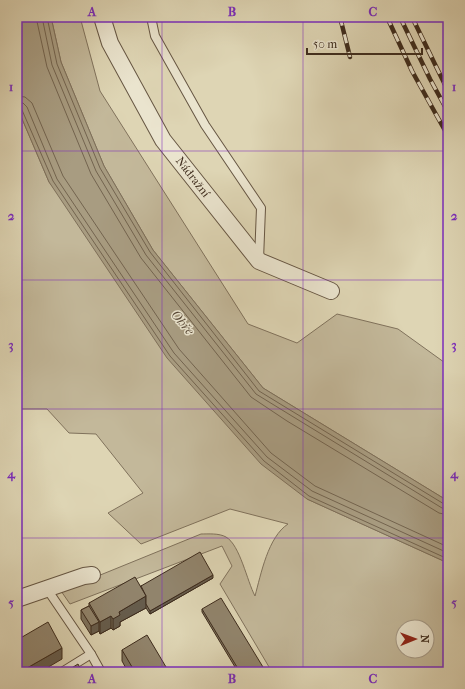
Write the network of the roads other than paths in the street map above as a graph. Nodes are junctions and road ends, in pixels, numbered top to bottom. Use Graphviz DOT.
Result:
graph roads {
  1 [pos="102,17"];
  2 [pos="151,17"];
  3 [pos="259,261"];
  4 [pos="331,290"];
  5 [pos="92,575"];
  6 [pos="47,589"];
  7 [pos="17,599"];
  8 [pos="91,654"];
  9 [pos="62,672"];
  10 [pos="100,672"];
  1 -- 3 [label="street, Nádražní"];
  2 -- 3 [label="lane"];
  3 -- 4 [label="street, Nádražní"];
  5 -- 6 [label="street"];
  6 -- 7 [label="street"];
  6 -- 8 [label="lane"];
  8 -- 9 [label="lane"];
  8 -- 10 [label="lane"];
}
